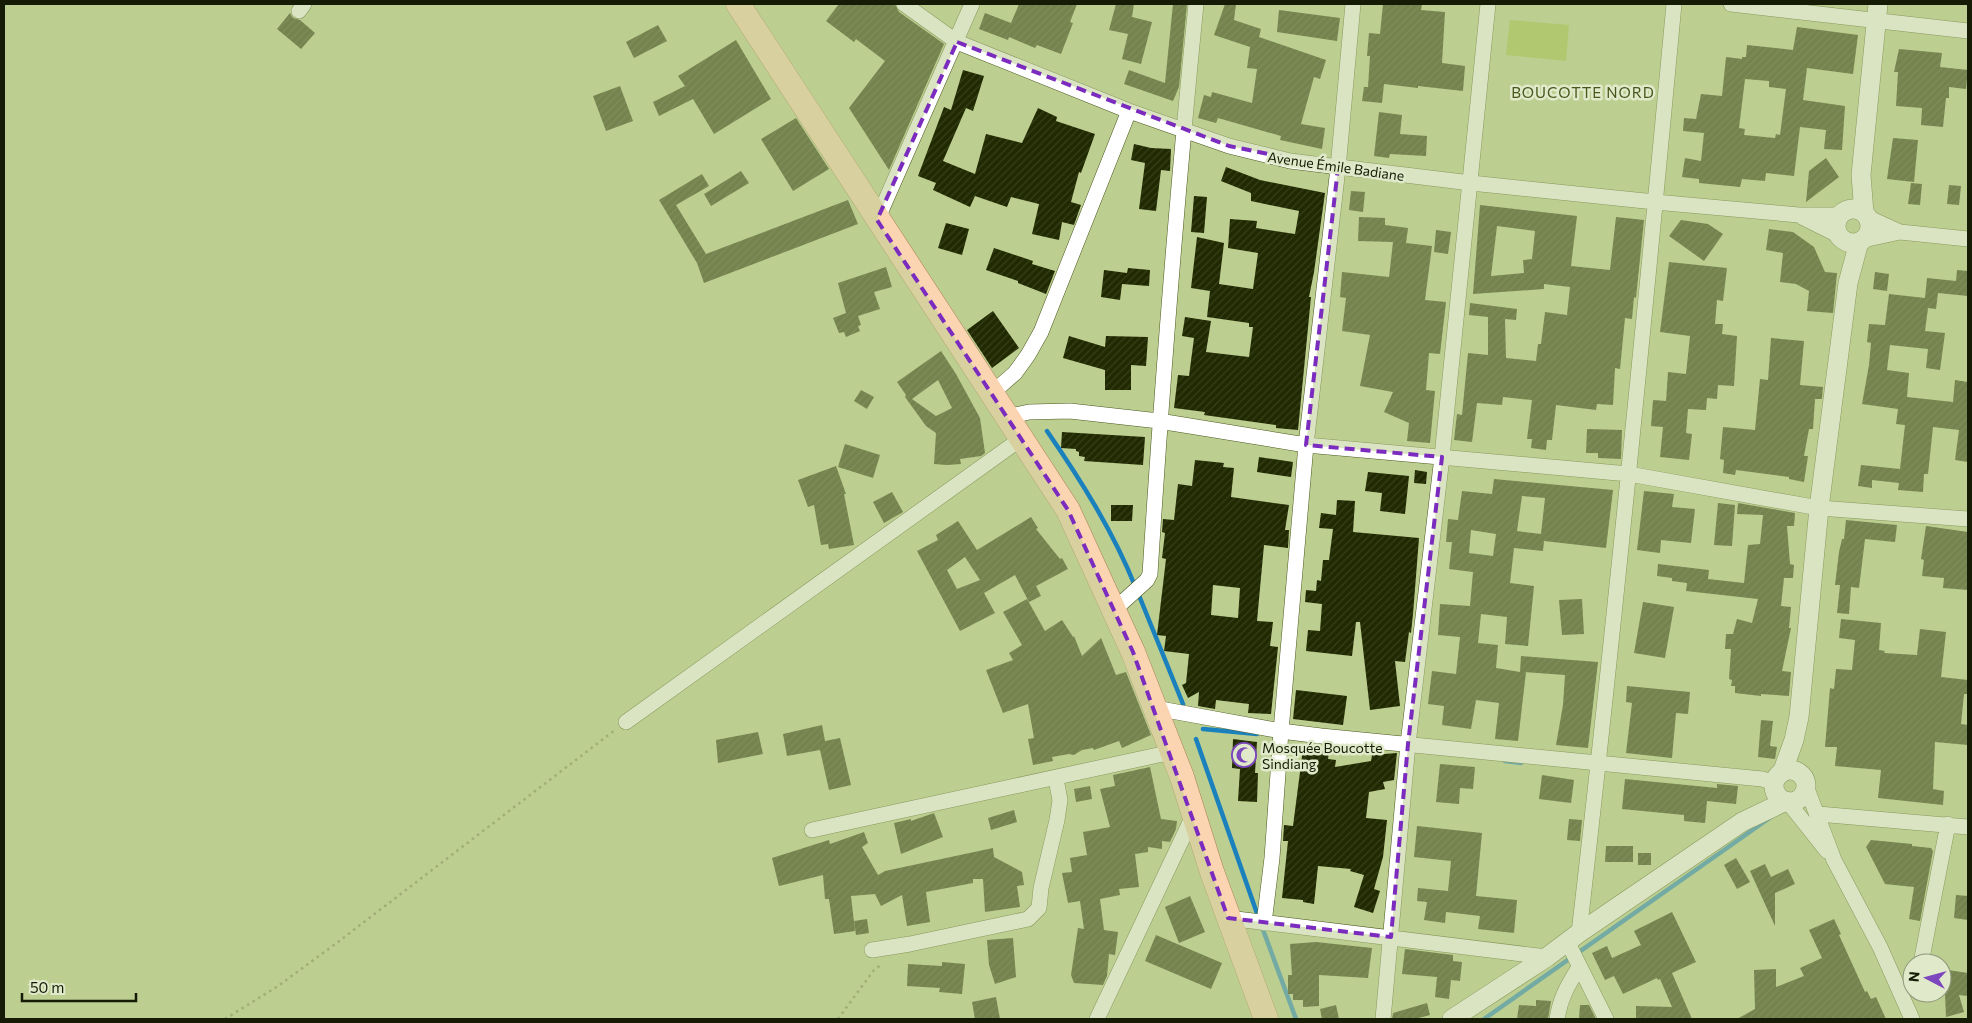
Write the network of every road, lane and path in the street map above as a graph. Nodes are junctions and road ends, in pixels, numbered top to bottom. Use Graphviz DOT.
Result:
graph roads {
  1 [pos="738,4"];
  2 [pos="904,4"];
  3 [pos="972,4"];
  4 [pos="1196,4"];
  5 [pos="1353,4"];
  6 [pos="1488,4"];
  7 [pos="1674,4"];
  8 [pos="1731,4"];
  9 [pos="1877,12"];
  10 [pos="1968,31"];
  11 [pos="957,42"];
  12 [pos="1129,111"];
  13 [pos="1183,130"];
  14 [pos="1338,168"];
  15 [pos="1861,175"];
  16 [pos="1471,183"];
  17 [pos="1655,202"];
  18 [pos="1842,214"];
  19 [pos="1799,215"];
  20 [pos="1866,215"];
  21 [pos="877,220"];
  22 [pos="1900,232"];
  23 [pos="1968,239"];
  24 [pos="1851,240"];
  25 [pos="991,394"];
  26 [pos="1008,417"];
  27 [pos="1159,421"];
  28 [pos="1022,438"];
  29 [pos="1306,445"];
  30 [pos="1442,457"];
  31 [pos="1629,474"];
  32 [pos="1819,508"];
  33 [pos="1968,519"];
  34 [pos="1115,610"];
  35 [pos="1155,708"];
  36 [pos="1799,717"];
  37 [pos="626,722"];
  38 [pos="1281,731"];
  39 [pos="1408,744"];
  40 [pos="1172,752"];
  41 [pos="1599,762"];
  42 [pos="1056,779"];
  43 [pos="1804,781"];
  44 [pos="1781,790"];
  45 [pos="1818,814"];
  46 [pos="1192,816"];
  47 [pos="1948,824"];
  48 [pos="1968,824"];
  49 [pos="812,830"];
  50 [pos="1834,860"];
  51 [pos="1228,918"];
  52 [pos="1264,923"];
  53 [pos="1391,937"];
  54 [pos="1573,937"];
  55 [pos="910,944"];
  56 [pos="872,950"];
  57 [pos="1923,953"];
  58 [pos="1547,957"];
  59 [pos="1579,967"];
  60 [pos="1910,1013"];
  61 [pos="225,1019"];
  62 [pos="838,1019"];
  63 [pos="1097,1019"];
  64 [pos="1266,1019"];
  65 [pos="1382,1019"];
  66 [pos="1452,1019"];
  67 [pos="1557,1019"];
  68 [pos="1606,1019"];
  1 -- 21 [label="main road"];
  2 -- 11 [label="street, Avenue Émile Badiane"];
  3 -- 11 [label="street"];
  4 -- 13 [label="street"];
  5 -- 14 [label="street"];
  6 -- 16 [label="street"];
  7 -- 17 [label="street"];
  8 -- 9 [label="street"];
  9 -- 10 [label="street"];
  9 -- 15 [label="street"];
  11 -- 12 [label="street, Avenue Émile Badiane"];
  11 -- 21 [label="street"];
  12 -- 13 [label="street, Avenue Émile Badiane"];
  12 -- 25 [label="street"];
  13 -- 14 [label="street, Avenue Émile Badiane"];
  13 -- 27 [label="street"];
  14 -- 16 [label="street, Avenue Émile Badiane"];
  14 -- 29 [label="street"];
  15 -- 18 [label="street"];
  15 -- 20 [label="street"];
  16 -- 17 [label="street, Avenue Émile Badiane"];
  16 -- 30 [label="street"];
  17 -- 19 [label="street, Avenue Émile Badiane"];
  17 -- 31 [label="street"];
  18 -- 19 [label="street, Avenue Émile Badiane"];
  18 -- 20 [label="street"];
  18 -- 24 [label="street"];
  19 -- 24 [label="street"];
  20 -- 22 [label="street"];
  20 -- 24 [label="street"];
  21 -- 25 [label="main road"];
  22 -- 23 [label="street"];
  22 -- 24 [label="street"];
  24 -- 32 [label="street"];
  25 -- 26 [label="main road"];
  26 -- 27 [label="street"];
  26 -- 28 [label="main road"];
  27 -- 29 [label="street"];
  27 -- 34 [label="street"];
  28 -- 34 [label="main road"];
  28 -- 37 [label="street"];
  29 -- 30 [label="street"];
  29 -- 38 [label="street"];
  30 -- 31 [label="street"];
  30 -- 39 [label="street"];
  31 -- 32 [label="street"];
  31 -- 41 [label="street"];
  32 -- 33 [label="street"];
  32 -- 36 [label="street"];
  34 -- 35 [label="main road"];
  35 -- 38 [label="street"];
  35 -- 40 [label="main road"];
  36 -- 43 [label="street"];
  36 -- 44 [label="street"];
  37 -- 61 [label="path"];
  38 -- 39 [label="street"];
  38 -- 52 [label="street"];
  39 -- 41 [label="street"];
  39 -- 53 [label="street"];
  40 -- 42 [label="street"];
  40 -- 46 [label="main road"];
  41 -- 44 [label="street"];
  41 -- 54 [label="street"];
  42 -- 49 [label="street"];
  42 -- 55 [label="street"];
  43 -- 44 [label="street"];
  43 -- 44 [label="street"];
  43 -- 45 [label="street"];
  44 -- 50 [label="street"];
  44 -- 54 [label="street"];
  45 -- 47 [label="street"];
  45 -- 50 [label="street"];
  46 -- 51 [label="main road"];
  46 -- 63 [label="street"];
  47 -- 48 [label="street"];
  47 -- 57 [label="street"];
  50 -- 60 [label="street"];
  51 -- 52 [label="street"];
  51 -- 64 [label="main road"];
  52 -- 53 [label="street"];
  53 -- 58 [label="street"];
  53 -- 65 [label="street"];
  54 -- 58 [label="street"];
  54 -- 59 [label="street"];
  55 -- 56 [label="street"];
  55 -- 62 [label="path"];
  58 -- 66 [label="street"];
  59 -- 67 [label="street"];
  59 -- 68 [label="street"];
}
